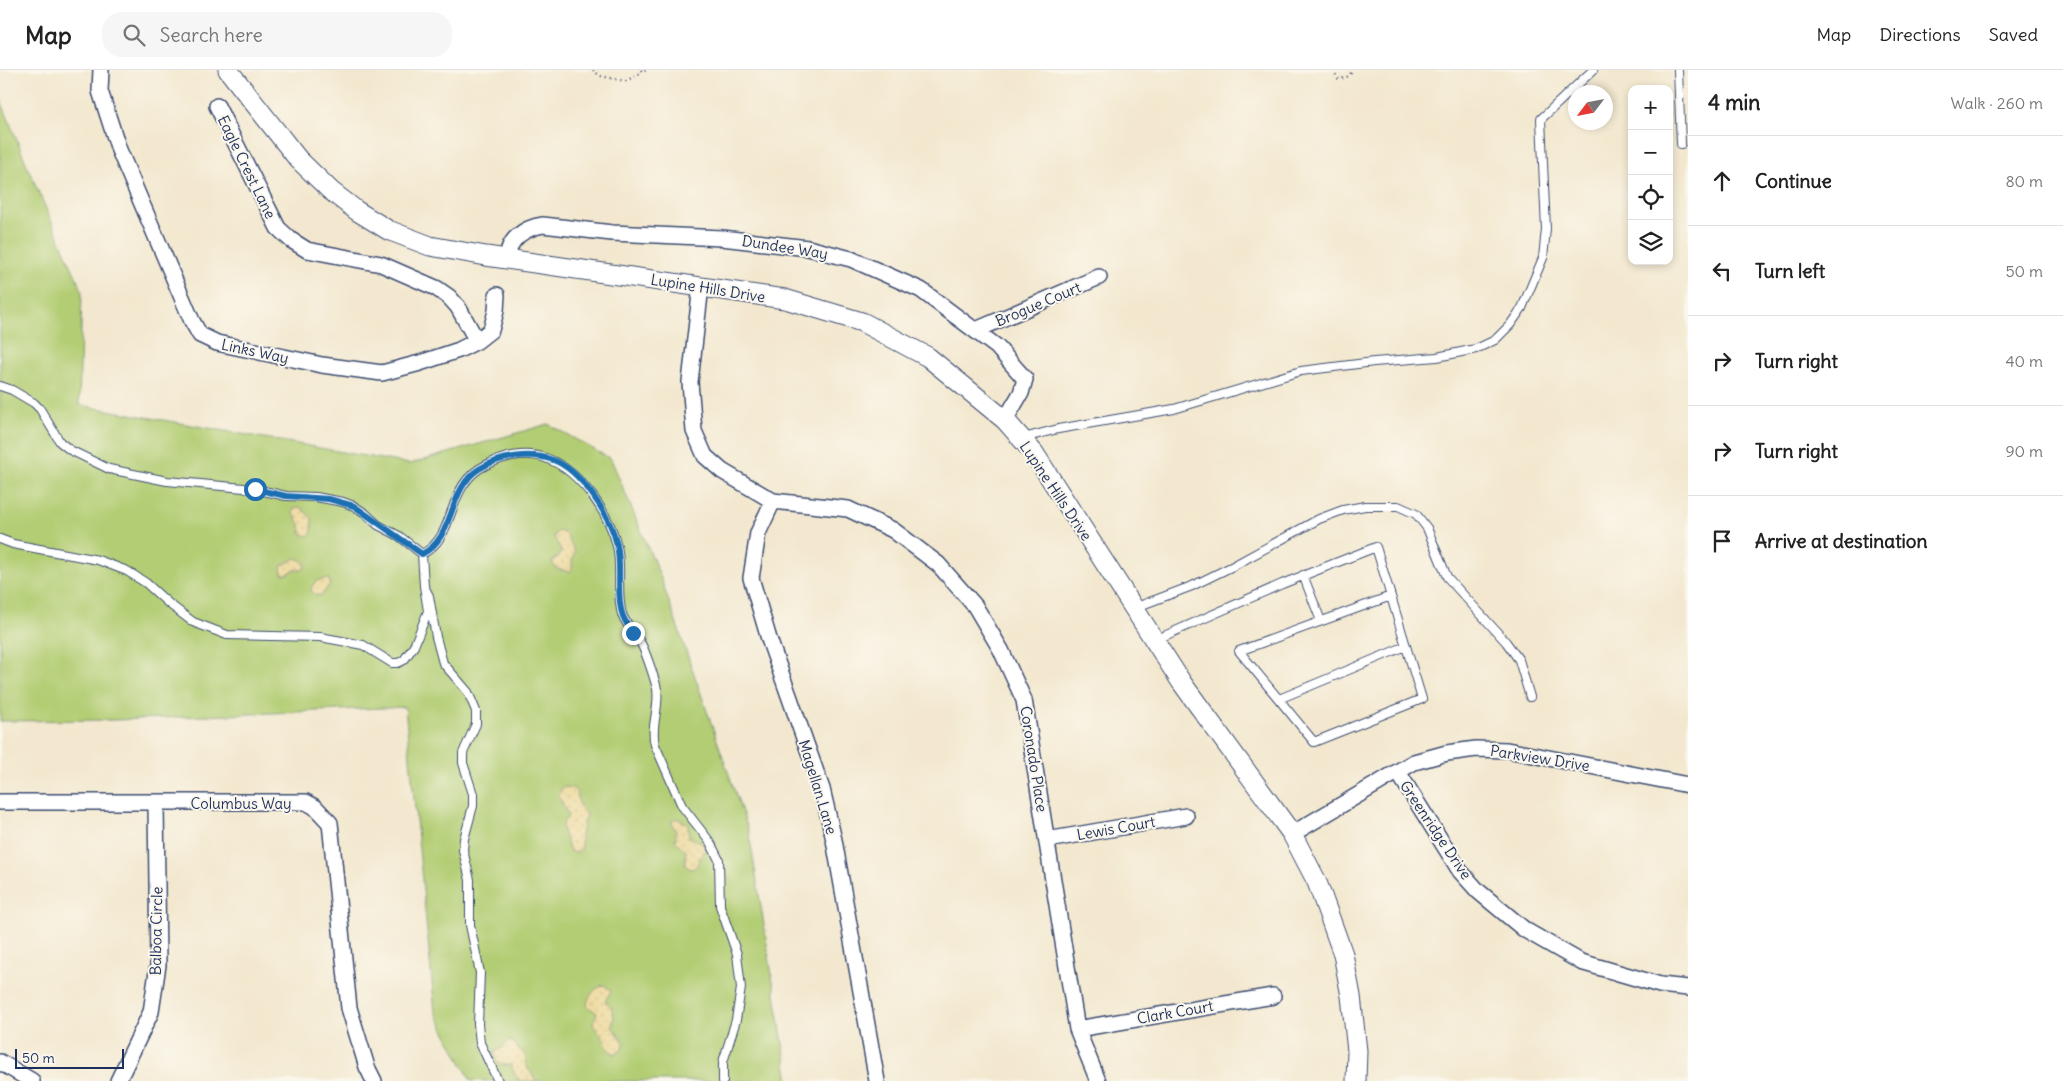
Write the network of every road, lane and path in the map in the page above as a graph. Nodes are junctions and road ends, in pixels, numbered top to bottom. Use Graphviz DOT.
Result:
graph roads {
  1 [pos="102,70"];
  2 [pos="228,70"];
  3 [pos="593,70"];
  4 [pos="646,70"];
  5 [pos="1332,70"];
  6 [pos="1353,70"];
  7 [pos="1593,70"];
  8 [pos="1678,70"];
  9 [pos="642,71"];
  10 [pos="217,106"];
  11 [pos="1681,144"];
  12 [pos="507,259"];
  13 [pos="1100,277"];
  14 [pos="701,286"];
  15 [pos="497,295"];
  16 [pos="976,330"];
  17 [pos="478,341"];
  18 [pos="0,386"];
  19 [pos="1005,420"];
  20 [pos="1021,438"];
  21 [pos="773,501"];
  22 [pos="0,539"];
  23 [pos="422,554"];
  24 [pos="1303,575"];
  25 [pos="424,586"];
  26 [pos="1391,596"];
  27 [pos="1134,608"];
  28 [pos="1321,621"];
  29 [pos="1154,641"];
  30 [pos="1406,646"];
  31 [pos="1530,697"];
  32 [pos="1279,699"];
  33 [pos="1398,772"];
  34 [pos="1688,785"];
  35 [pos="0,802"];
  36 [pos="156,803"];
  37 [pos="1186,816"];
  38 [pos="1292,834"];
  39 [pos="1047,840"];
  40 [pos="1688,988"];
  41 [pos="1272,996"];
  42 [pos="1077,1029"];
  43 [pos="0,1062"];
  44 [pos="32,1081"];
  45 [pos="118,1081"];
  46 [pos="374,1081"];
  47 [pos="498,1081"];
  48 [pos="723,1081"];
  49 [pos="877,1081"];
  50 [pos="1098,1081"];
  51 [pos="1356,1081"];
  1 -- 17 [label="street, Links Way"];
  2 -- 12 [label="street, Lupine Hills Drive"];
  3 -- 9 [label="path"];
  4 -- 9 [label="path"];
  5 -- 6 [label="path"];
  7 -- 20 [label="lane"];
  8 -- 11 [label="lane"];
  10 -- 17 [label="street, Eagle Crest Lane"];
  12 -- 14 [label="street, Lupine Hills Drive"];
  12 -- 16 [label="street, Dundee Way"];
  13 -- 16 [label="street, Brogue Court"];
  14 -- 19 [label="street, Lupine Hills Drive"];
  14 -- 21 [label="street, Coronado Place"];
  15 -- 17 [label="street, Links Way"];
  16 -- 19 [label="street, Dundee Way"];
  18 -- 23 [label="lane"];
  19 -- 20 [label="street, Lupine Hills Drive"];
  20 -- 27 [label="street, Lupine Hills Drive"];
  21 -- 39 [label="street, Coronado Place"];
  21 -- 49 [label="street, Magellan Lane"];
  22 -- 25 [label="lane"];
  23 -- 25 [label="lane"];
  23 -- 48 [label="lane"];
  24 -- 26 [label="lane"];
  24 -- 28 [label="lane"];
  24 -- 29 [label="lane"];
  25 -- 47 [label="lane"];
  26 -- 28 [label="lane"];
  26 -- 30 [label="lane"];
  27 -- 29 [label="street, Lupine Hills Drive"];
  27 -- 31 [label="lane"];
  28 -- 32 [label="lane"];
  29 -- 38 [label="street, Lupine Hills Drive"];
  30 -- 32 [label="lane"];
  30 -- 32 [label="lane"];
  33 -- 34 [label="street, Parkview Drive"];
  33 -- 38 [label="street, Parkview Drive"];
  33 -- 40 [label="street, Greenridge Drive"];
  35 -- 36 [label="street, Columbus Way"];
  36 -- 45 [label="street, Balboa Circle"];
  36 -- 46 [label="street, Columbus Way"];
  37 -- 39 [label="street, Lewis Court"];
  38 -- 51 [label="street, Lupine Hills Drive"];
  39 -- 42 [label="street, Coronado Place"];
  41 -- 42 [label="street, Clark Court"];
  42 -- 50 [label="street, Coronado Place"];
  43 -- 44 [label="street"];
}
